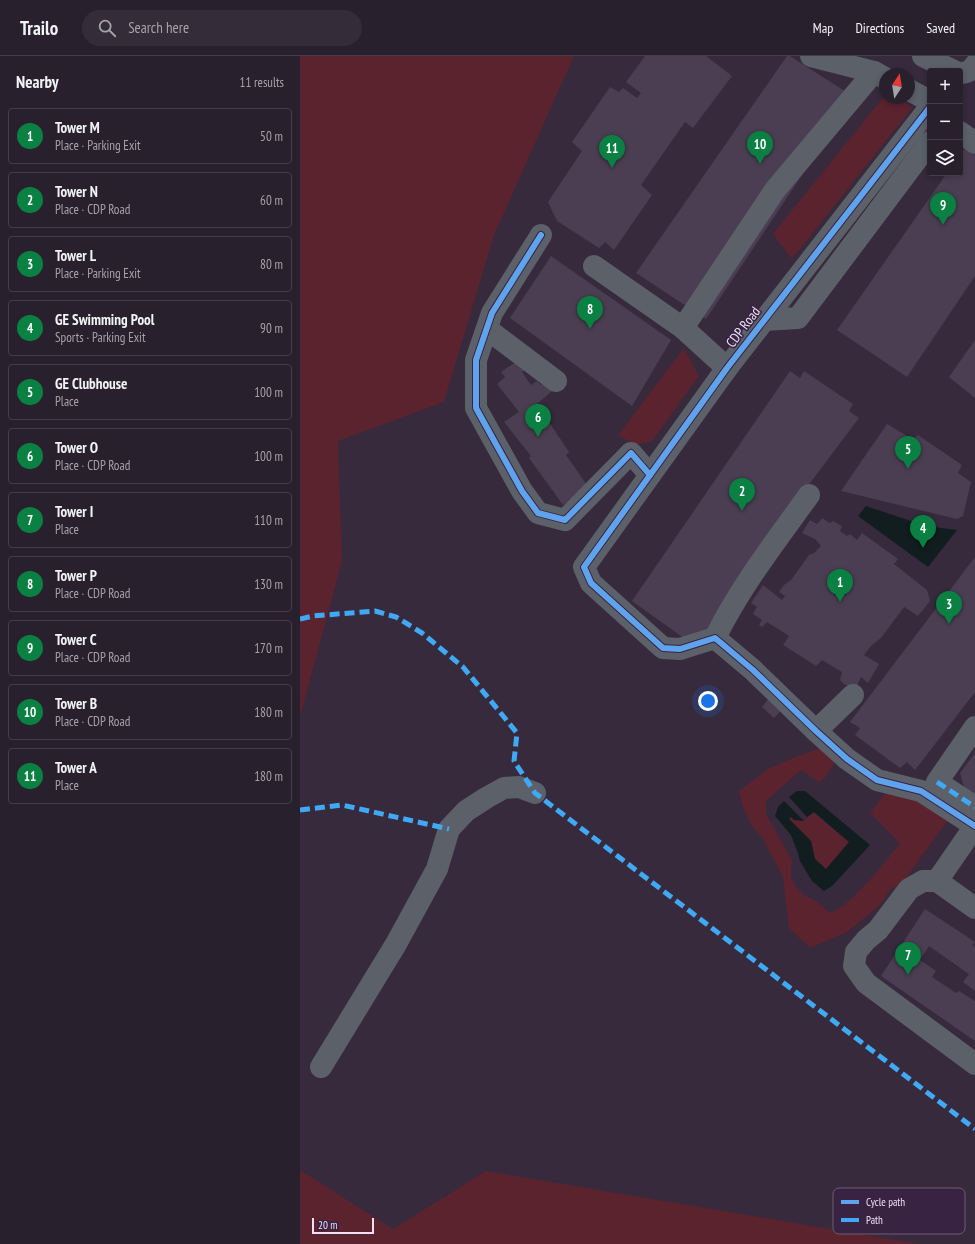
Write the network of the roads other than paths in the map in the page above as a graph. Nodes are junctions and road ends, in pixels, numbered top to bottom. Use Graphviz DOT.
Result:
graph roads {
  1 [pos="811,56"];
  2 [pos="947,64"];
  3 [pos="975,65"];
  4 [pos="879,75"];
  5 [pos="915,93"];
  6 [pos="927,99"];
  7 [pos="927,111"];
  8 [pos="963,120"];
  9 [pos="975,128"];
  10 [pos="963,134"];
  11 [pos="975,143"];
  12 [pos="927,146"];
  13 [pos="541,235"];
  14 [pos="594,266"];
  15 [pos="764,320"];
  16 [pos="683,328"];
  17 [pos="487,329"];
  18 [pos="728,368"];
  19 [pos="556,381"];
  20 [pos="650,475"];
  21 [pos="809,495"];
  22 [pos="715,638"];
  23 [pos="853,695"];
  24 [pos="975,727"];
  25 [pos="816,732"];
  26 [pos="534,793"];
  27 [pos="975,807"];
  28 [pos="975,826"];
  29 [pos="936,881"];
  30 [pos="975,908"];
  31 [pos="975,1064"];
  32 [pos="321,1067"];
  1 -- 4 [label="street"];
  2 -- 3 [label="street"];
  4 -- 16 [label="street"];
  5 -- 6 [label="street"];
  7 -- 15 [label="street, CDP Road"];
  8 -- 9 [label="street"];
  10 -- 11 [label="street"];
  12 -- 15 [label="street"];
  13 -- 17 [label="street"];
  14 -- 16 [label="street"];
  15 -- 18 [label="street, CDP Road"];
  16 -- 18 [label="street"];
  17 -- 19 [label="street"];
  17 -- 20 [label="street"];
  18 -- 20 [label="street, CDP Road"];
  20 -- 22 [label="street, CDP Road"];
  21 -- 22 [label="street"];
  22 -- 25 [label="street"];
  23 -- 25 [label="street"];
  24 -- 27 [label="street"];
  25 -- 28 [label="street"];
  26 -- 32 [label="street"];
  28 -- 29 [label="street"];
  29 -- 30 [label="street"];
  29 -- 31 [label="street"];
}
